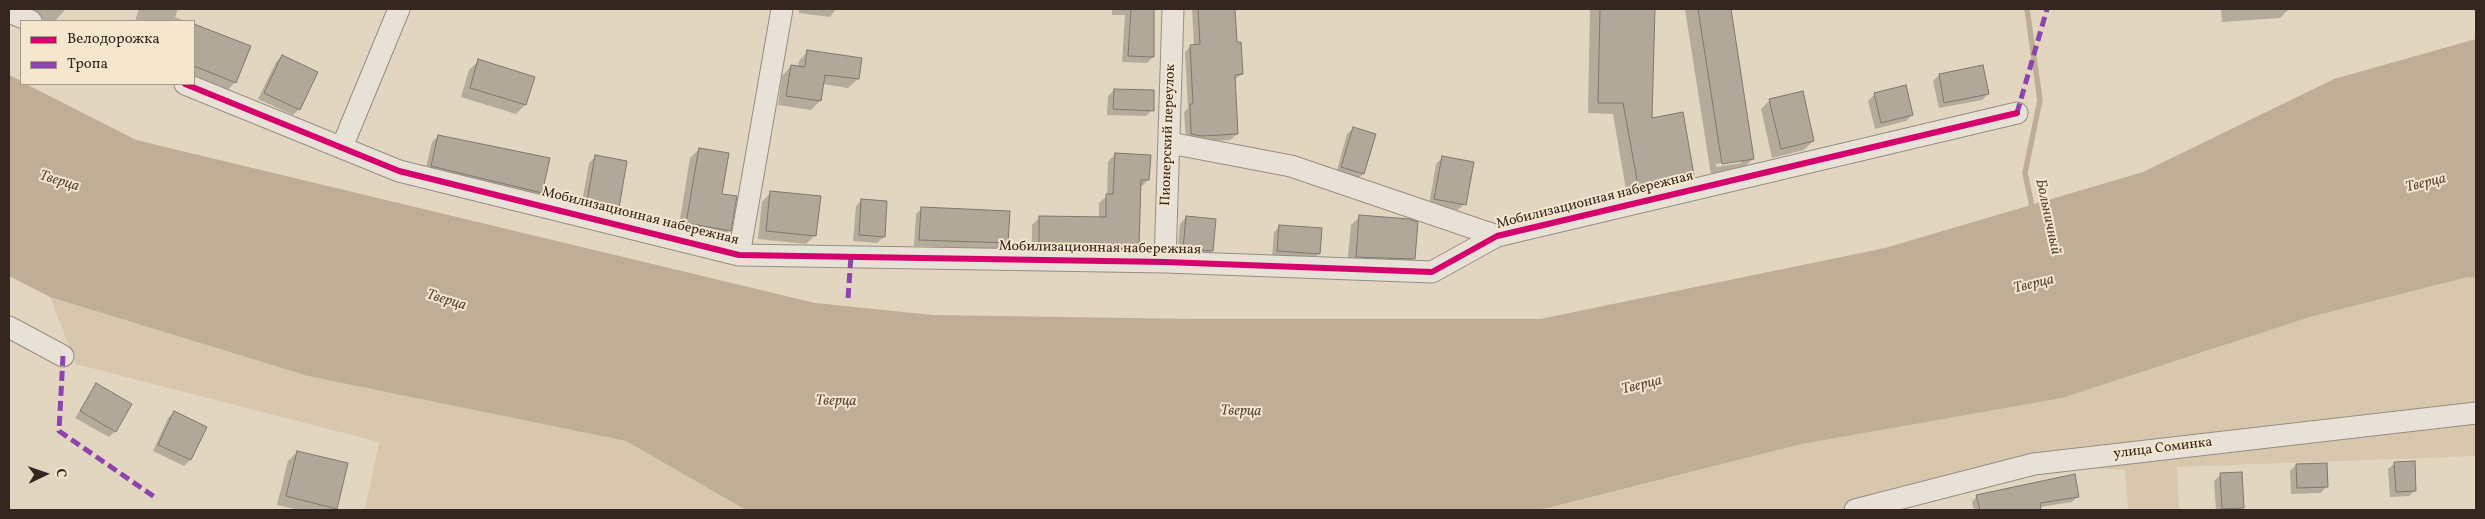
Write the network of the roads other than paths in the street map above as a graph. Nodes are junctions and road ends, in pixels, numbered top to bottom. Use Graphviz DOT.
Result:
graph roads {
  1 [pos="399,9"];
  2 [pos="782,9"];
  3 [pos="1173,9"];
  4 [pos="9,12"];
  5 [pos="29,20"];
  6 [pos="187,85"];
  7 [pos="2018,113"];
  8 [pos="1170,143"];
  9 [pos="342,147"];
  10 [pos="1498,236"];
  11 [pos="739,255"];
  12 [pos="1165,262"];
  13 [pos="9,327"];
  14 [pos="62,356"];
  15 [pos="2476,413"];
  16 [pos="1855,510"];
  1 -- 9 [label="street"];
  2 -- 11 [label="street"];
  3 -- 8 [label="street, Пионерский переулок"];
  4 -- 5 [label="street"];
  6 -- 9 [label="street, Мобилизационная набережная"];
  7 -- 10 [label="street, Мобилизационная набережная"];
  8 -- 10 [label="street"];
  8 -- 12 [label="street, Пионерский переулок"];
  9 -- 11 [label="street, Мобилизационная набережная"];
  10 -- 12 [label="street, Мобилизационная набережная"];
  11 -- 12 [label="street, Мобилизационная набережная"];
  13 -- 14 [label="street"];
  15 -- 16 [label="street, улица Соминка"];
}
